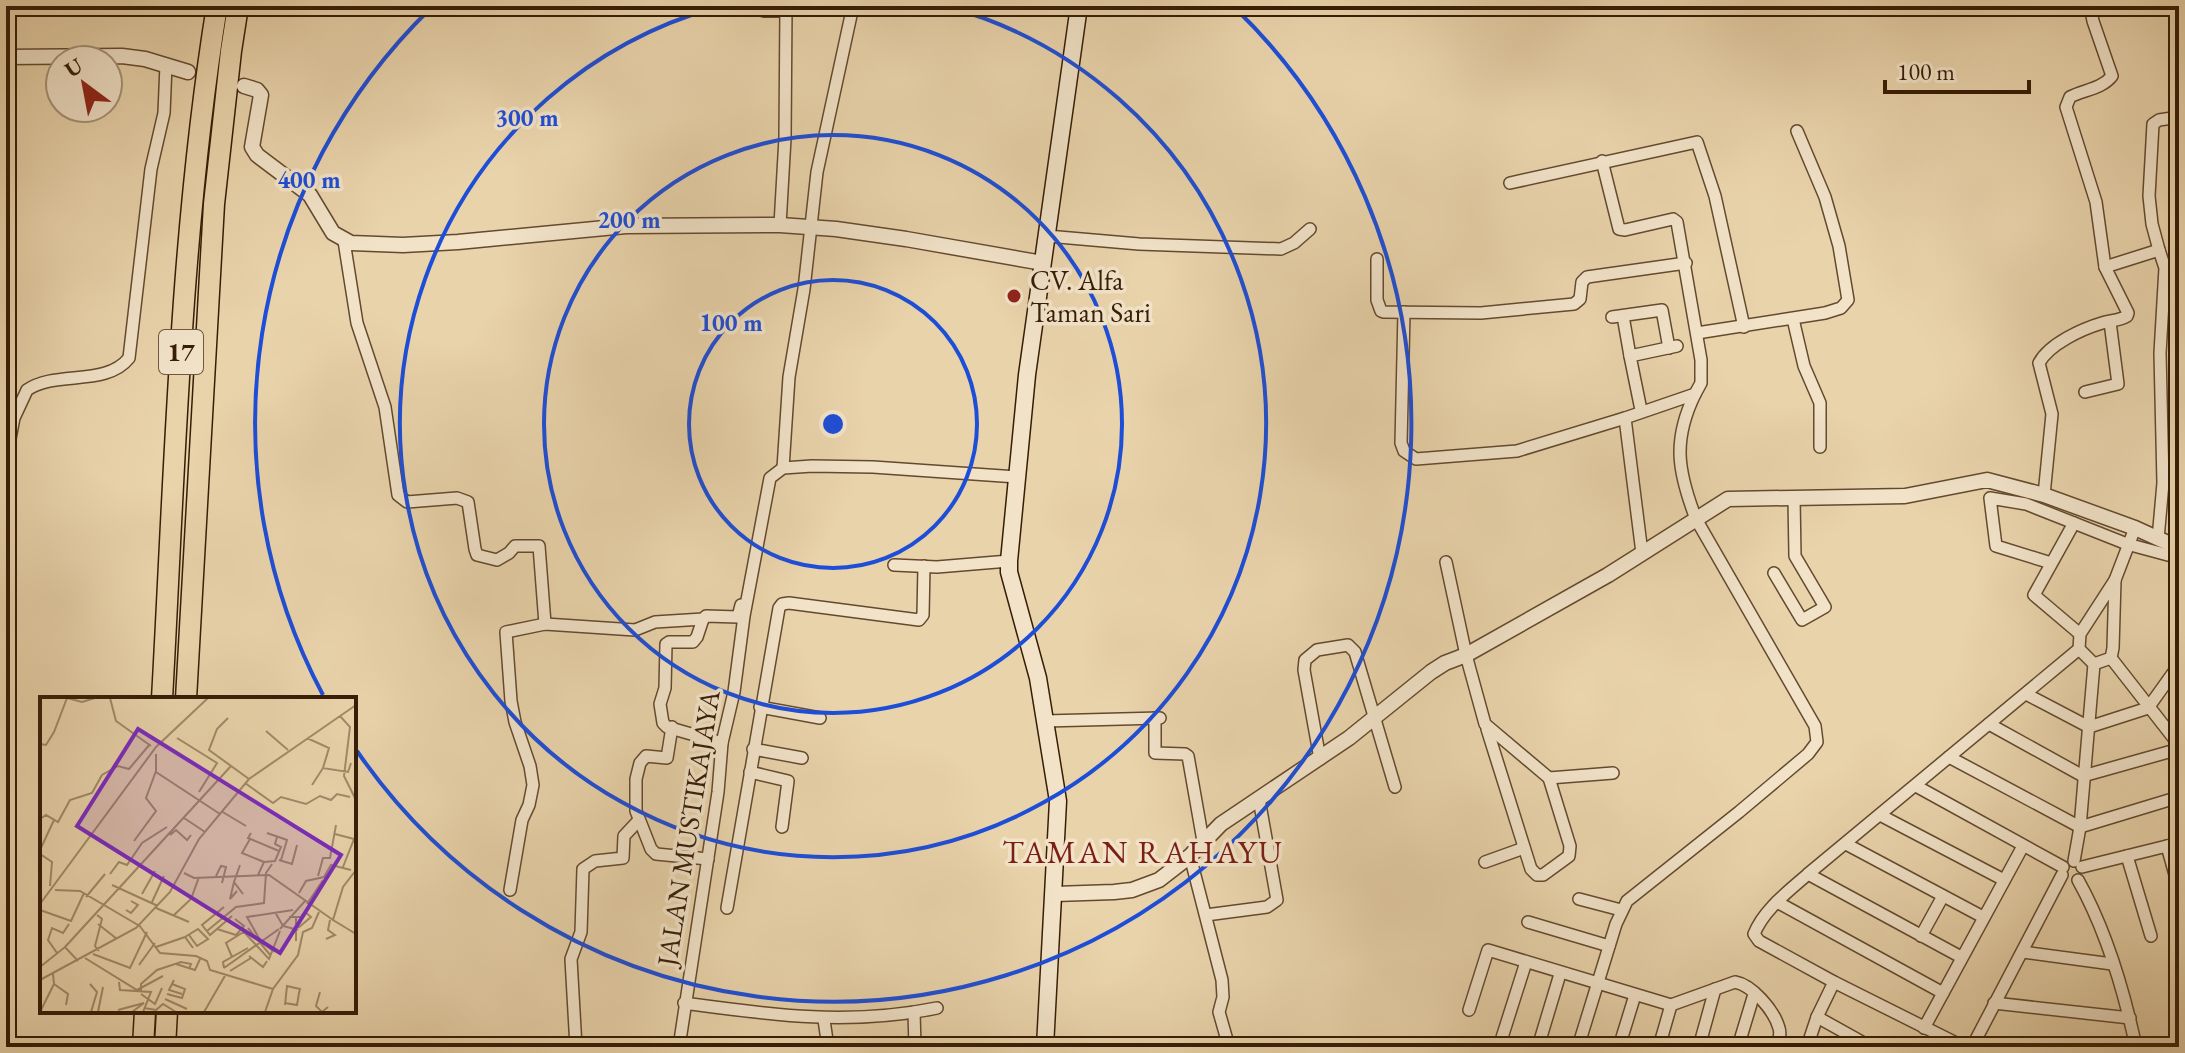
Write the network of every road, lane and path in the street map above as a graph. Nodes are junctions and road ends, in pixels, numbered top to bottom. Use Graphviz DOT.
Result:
graph roads {
  1 [pos="217,6"];
  2 [pos="238,6"];
  3 [pos="756,6"];
  4 [pos="853,6"];
  5 [pos="1079,6"];
  6 [pos="2090,6"];
  7 [pos="786,9"];
  8 [pos="6,57"];
  9 [pos="166,65"];
  10 [pos="188,72"];
  11 [pos="244,86"];
  12 [pos="2179,117"];
  13 [pos="1797,131"];
  14 [pos="1602,161"];
  15 [pos="1510,183"];
  16 [pos="780,225"];
  17 [pos="809,226"];
  18 [pos="1310,229"];
  19 [pos="1047,236"];
  20 [pos="344,241"];
  21 [pos="2159,250"];
  22 [pos="1377,259"];
  23 [pos="1043,263"];
  24 [pos="1686,263"];
  25 [pos="2105,267"];
  26 [pos="1404,312"];
  27 [pos="1793,319"];
  28 [pos="2110,322"];
  29 [pos="1744,327"];
  30 [pos="1697,333"];
  31 [pos="1630,356"];
  32 [pos="2085,392"];
  33 [pos="1695,394"];
  34 [pos="1641,410"];
  35 [pos="1625,418"];
  36 [pos="1820,447"];
  37 [pos="6,459"];
  38 [pos="779,470"];
  39 [pos="1017,477"];
  40 [pos="2044,495"];
  41 [pos="1794,498"];
  42 [pos="1696,519"];
  43 [pos="2074,523"];
  44 [pos="2135,528"];
  45 [pos="2158,539"];
  46 [pos="2127,544"];
  47 [pos="2179,548"];
  48 [pos="1642,553"];
  49 [pos="2179,558"];
  50 [pos="1009,561"];
  51 [pos="1446,562"];
  52 [pos="2051,563"];
  53 [pos="894,565"];
  54 [pos="924,566"];
  55 [pos="1774,573"];
  56 [pos="2115,580"];
  57 [pos="703,619"];
  58 [pos="545,624"];
  59 [pos="2080,634"];
  60 [pos="2079,649"];
  61 [pos="1466,655"];
  62 [pos="2179,656"];
  63 [pos="2111,658"];
  64 [pos="2094,664"];
  65 [pos="2026,694"];
  66 [pos="162,697"];
  67 [pos="186,697"];
  68 [pos="760,707"];
  69 [pos="2148,708"];
  70 [pos="820,718"];
  71 [pos="1375,719"];
  72 [pos="1045,721"];
  73 [pos="1485,724"];
  74 [pos="1989,724"];
  75 [pos="672,727"];
  76 [pos="2089,727"];
  77 [pos="2177,740"];
  78 [pos="722,743"];
  79 [pos="753,749"];
  80 [pos="1949,757"];
  81 [pos="802,758"];
  82 [pos="1320,759"];
  83 [pos="750,772"];
  84 [pos="1613,773"];
  85 [pos="2083,776"];
  86 [pos="1549,778"];
  87 [pos="1916,786"];
  88 [pos="1395,787"];
  89 [pos="2179,797"];
  90 [pos="1259,799"];
  91 [pos="1880,815"];
  92 [pos="639,820"];
  93 [pos="782,827"];
  94 [pos="2080,827"];
  95 [pos="1203,841"];
  96 [pos="1846,844"];
  97 [pos="2173,844"];
  98 [pos="2023,846"];
  99 [pos="1524,848"];
  100 [pos="1190,856"];
  101 [pos="2127,856"];
  102 [pos="708,859"];
  103 [pos="1485,862"];
  104 [pos="2070,868"];
  105 [pos="1808,874"];
  106 [pos="2004,880"];
  107 [pos="2179,889"];
  108 [pos="510,890"];
  109 [pos="1055,894"];
  110 [pos="1943,896"];
  111 [pos="1579,899"];
  112 [pos="1777,902"];
  113 [pos="727,908"];
  114 [pos="1621,910"];
  115 [pos="1206,915"];
  116 [pos="1983,917"];
  117 [pos="1528,922"];
  118 [pos="1921,936"];
  119 [pos="2151,936"];
  120 [pos="1609,946"];
  121 [pos="2023,952"];
  122 [pos="1961,957"];
  123 [pos="1526,962"];
  124 [pos="2112,964"];
  125 [pos="1560,974"];
  126 [pos="1834,982"];
  127 [pos="1597,983"];
  128 [pos="1715,989"];
  129 [pos="1943,993"];
  130 [pos="1754,994"];
  131 [pos="1635,995"];
  132 [pos="684,1003"];
  133 [pos="1994,1003"];
  134 [pos="1671,1005"];
  135 [pos="937,1008"];
  136 [pos="1469,1010"];
  137 [pos="914,1012"];
  138 [pos="145,1013"];
  139 [pos="167,1013"];
  140 [pos="1817,1017"];
  141 [pos="2130,1018"];
  142 [pos="824,1020"];
  143 [pos="1924,1028"];
  144 [pos="143,1047"];
  145 [pos="165,1047"];
  146 [pos="576,1047"];
  147 [pos="679,1047"];
  148 [pos="828,1047"];
  149 [pos="915,1047"];
  150 [pos="1045,1047"];
  151 [pos="1229,1047"];
  152 [pos="1499,1047"];
  153 [pos="1538,1047"];
  154 [pos="1578,1047"];
  155 [pos="1619,1047"];
  156 [pos="1659,1047"];
  157 [pos="1699,1047"];
  158 [pos="1738,1047"];
  159 [pos="1777,1047"];
  160 [pos="1807,1047"];
  161 [pos="1871,1047"];
  162 [pos="1964,1047"];
  163 [pos="1972,1047"];
  164 [pos="2136,1047"];
  1 -- 66 [label="highway, 17"];
  2 -- 67 [label="highway, 17"];
  3 -- 7 [label="street"];
  4 -- 17 [label="street"];
  5 -- 19 [label="main road"];
  6 -- 25 [label="street"];
  7 -- 16 [label="street"];
  8 -- 9 [label="street"];
  9 -- 10 [label="street"];
  9 -- 37 [label="street"];
  11 -- 20 [label="street"];
  12 -- 21 [label="street"];
  13 -- 27 [label="street"];
  14 -- 15 [label="street"];
  14 -- 24 [label="street"];
  14 -- 29 [label="street"];
  16 -- 17 [label="street"];
  16 -- 20 [label="street"];
  17 -- 23 [label="street"];
  17 -- 38 [label="street"];
  18 -- 19 [label="street"];
  19 -- 23 [label="main road"];
  20 -- 58 [label="street"];
  21 -- 25 [label="street"];
  21 -- 45 [label="street"];
  22 -- 26 [label="street"];
  23 -- 39 [label="main road"];
  24 -- 26 [label="street"];
  24 -- 30 [label="street"];
  25 -- 28 [label="street"];
  26 -- 35 [label="street"];
  27 -- 29 [label="street"];
  27 -- 36 [label="street"];
  28 -- 32 [label="street"];
  28 -- 40 [label="street"];
  29 -- 30 [label="street"];
  30 -- 33 [label="street"];
  31 -- 31 [label="street"];
  31 -- 34 [label="street"];
  33 -- 34 [label="street"];
  33 -- 42 [label="street"];
  34 -- 35 [label="street"];
  35 -- 48 [label="street"];
  38 -- 39 [label="street"];
  38 -- 57 [label="street"];
  38 -- 78 [label="street, JALAN MUSTIKAJAYA"];
  39 -- 50 [label="main road"];
  40 -- 41 [label="street"];
  40 -- 44 [label="street"];
  41 -- 42 [label="street"];
  41 -- 55 [label="street"];
  42 -- 48 [label="street"];
  42 -- 114 [label="street"];
  43 -- 46 [label="street"];
  43 -- 52 [label="street"];
  43 -- 52 [label="street"];
  44 -- 45 [label="street"];
  44 -- 46 [label="street"];
  45 -- 47 [label="street"];
  46 -- 49 [label="street"];
  46 -- 56 [label="street"];
  48 -- 61 [label="street"];
  50 -- 54 [label="street"];
  50 -- 72 [label="main road"];
  51 -- 61 [label="street"];
  52 -- 59 [label="street"];
  53 -- 54 [label="street"];
  54 -- 68 [label="street"];
  56 -- 59 [label="street"];
  56 -- 63 [label="street"];
  57 -- 58 [label="street"];
  57 -- 75 [label="street"];
  58 -- 108 [label="street"];
  59 -- 60 [label="street"];
  60 -- 64 [label="street"];
  60 -- 65 [label="street"];
  61 -- 71 [label="street"];
  61 -- 73 [label="street"];
  62 -- 69 [label="street"];
  63 -- 64 [label="street"];
  63 -- 69 [label="street"];
  64 -- 76 [label="street"];
  65 -- 74 [label="street"];
  65 -- 76 [label="street"];
  68 -- 70 [label="street"];
  68 -- 79 [label="street"];
  69 -- 76 [label="street"];
  69 -- 77 [label="street"];
  71 -- 82 [label="street"];
  71 -- 82 [label="street"];
  71 -- 88 [label="street"];
  72 -- 95 [label="street"];
  72 -- 109 [label="main road"];
  73 -- 86 [label="street"];
  73 -- 99 [label="street"];
  74 -- 80 [label="street"];
  74 -- 85 [label="street"];
  75 -- 78 [label="street"];
  75 -- 92 [label="street"];
  76 -- 85 [label="street"];
  77 -- 85 [label="street"];
  78 -- 102 [label="street, JALAN MUSTIKAJAYA"];
  79 -- 81 [label="street"];
  79 -- 83 [label="street"];
  80 -- 87 [label="street"];
  80 -- 94 [label="street"];
  82 -- 90 [label="street"];
  83 -- 93 [label="street"];
  83 -- 113 [label="street"];
  84 -- 86 [label="street"];
  85 -- 94 [label="street"];
  86 -- 99 [label="street"];
  87 -- 91 [label="street"];
  87 -- 98 [label="street"];
  89 -- 94 [label="street"];
  90 -- 95 [label="street"];
  90 -- 115 [label="street"];
  91 -- 96 [label="street"];
  91 -- 106 [label="street"];
  92 -- 102 [label="street"];
  92 -- 146 [label="street"];
  94 -- 104 [label="street"];
  95 -- 100 [label="street"];
  96 -- 105 [label="street"];
  96 -- 110 [label="street"];
  97 -- 101 [label="street"];
  97 -- 107 [label="street"];
  98 -- 104 [label="street"];
  98 -- 106 [label="street"];
  99 -- 103 [label="street"];
  100 -- 109 [label="street"];
  100 -- 115 [label="street"];
  101 -- 104 [label="street"];
  101 -- 119 [label="street"];
  102 -- 132 [label="street, JALAN MUSTIKAJAYA"];
  104 -- 121 [label="street"];
  104 -- 124 [label="street"];
  105 -- 112 [label="street"];
  105 -- 118 [label="street"];
  106 -- 116 [label="street"];
  109 -- 150 [label="main road"];
  110 -- 116 [label="street"];
  110 -- 118 [label="street"];
  111 -- 114 [label="street"];
  112 -- 126 [label="street"];
  112 -- 129 [label="street"];
  114 -- 120 [label="street"];
  115 -- 151 [label="street"];
  116 -- 122 [label="street"];
  117 -- 120 [label="street"];
  118 -- 122 [label="street"];
  120 -- 127 [label="street"];
  121 -- 124 [label="street"];
  121 -- 133 [label="street"];
  122 -- 129 [label="street"];
  123 -- 125 [label="street"];
  123 -- 136 [label="street"];
  123 -- 152 [label="street"];
  124 -- 141 [label="street"];
  125 -- 127 [label="street"];
  125 -- 153 [label="street"];
  126 -- 140 [label="street"];
  126 -- 143 [label="street"];
  127 -- 131 [label="street"];
  127 -- 154 [label="street"];
  128 -- 130 [label="street"];
  128 -- 134 [label="street"];
  128 -- 157 [label="street"];
  129 -- 143 [label="street"];
  130 -- 158 [label="street"];
  130 -- 159 [label="street"];
  131 -- 134 [label="street"];
  131 -- 155 [label="street"];
  132 -- 142 [label="street"];
  132 -- 147 [label="street, JALAN MUSTIKAJAYA"];
  133 -- 141 [label="street"];
  133 -- 163 [label="street"];
  134 -- 156 [label="street"];
  135 -- 137 [label="street"];
  137 -- 142 [label="street"];
  137 -- 149 [label="street"];
  138 -- 144 [label="highway"];
  139 -- 145 [label="highway"];
  140 -- 160 [label="street"];
  140 -- 161 [label="street"];
  141 -- 164 [label="street"];
  142 -- 148 [label="street"];
  143 -- 162 [label="street"];
}
